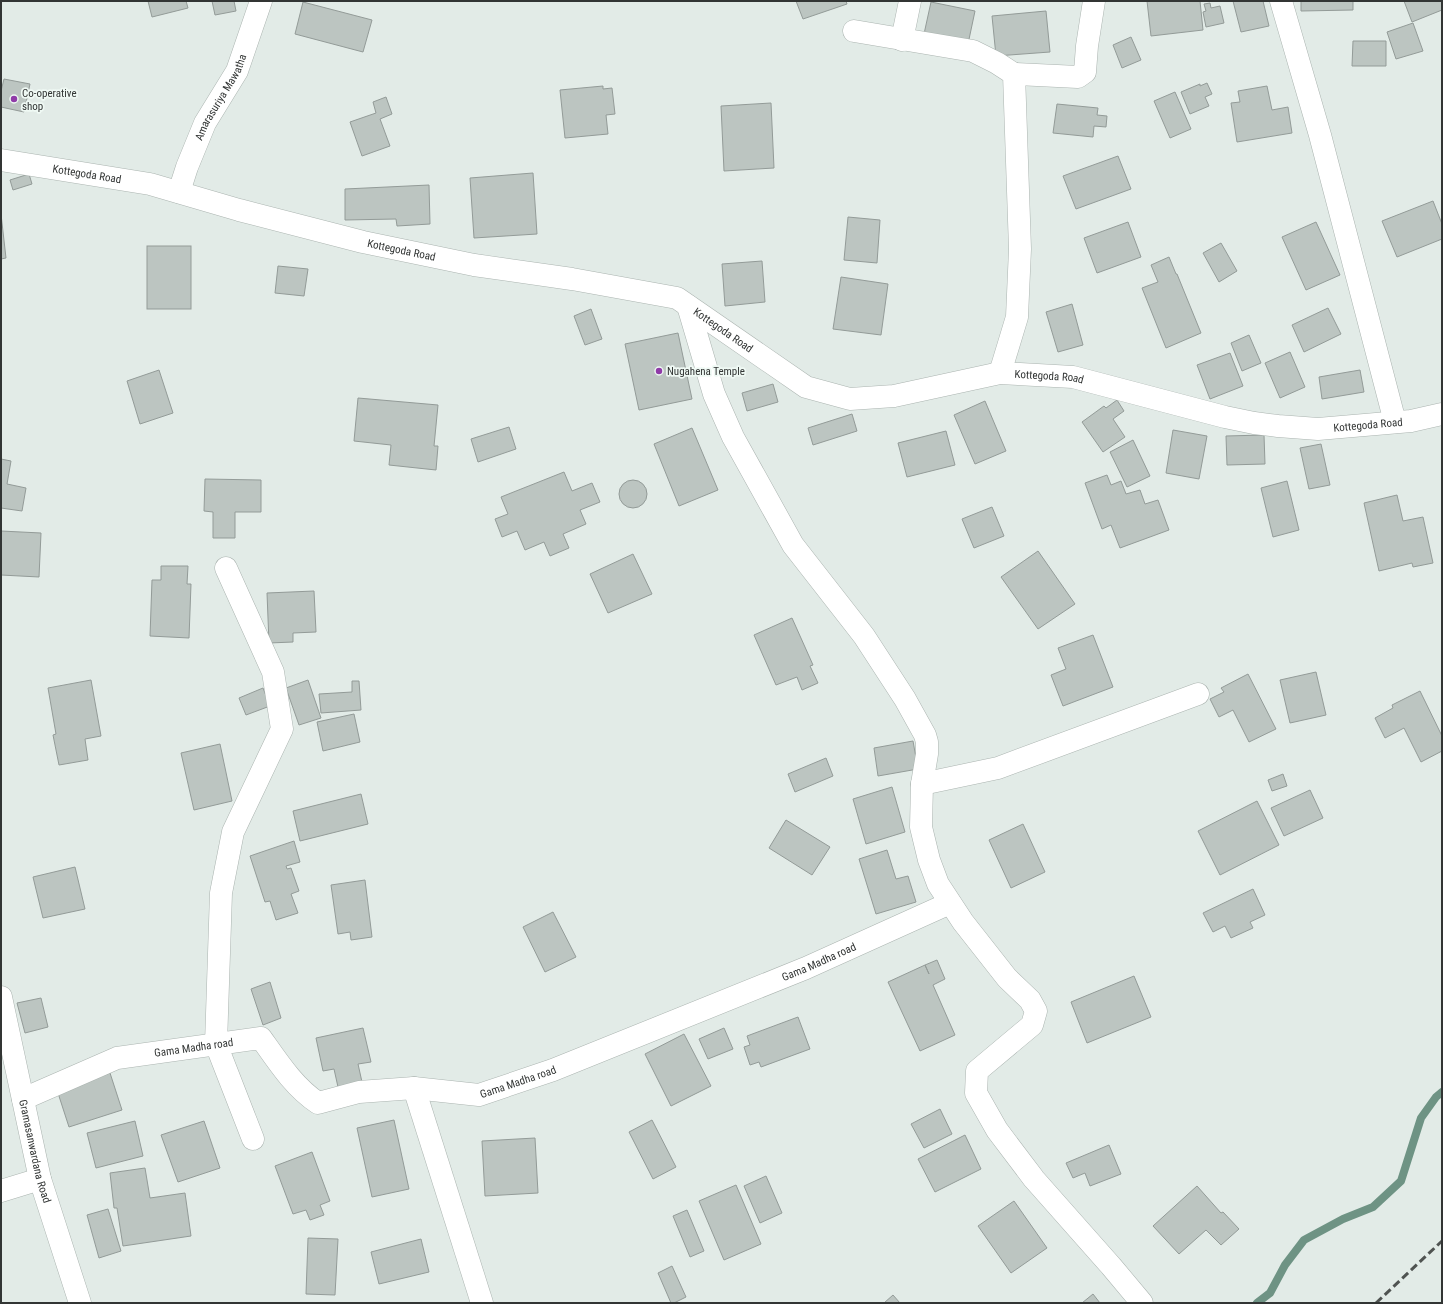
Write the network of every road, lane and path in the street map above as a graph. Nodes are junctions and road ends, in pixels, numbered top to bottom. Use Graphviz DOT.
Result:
graph roads {
  1 [pos="261,1"];
  2 [pos="910,1"];
  3 [pos="1094,1"];
  4 [pos="1281,1"];
  5 [pos="854,32"];
  6 [pos="902,40"];
  7 [pos="1014,74"];
  8 [pos="1,160"];
  9 [pos="179,192"];
  10 [pos="688,306"];
  11 [pos="1000,374"];
  12 [pos="1442,414"];
  13 [pos="1395,422"];
  14 [pos="226,568"];
  15 [pos="1198,694"];
  16 [pos="922,784"];
  17 [pos="950,903"];
  18 [pos="1,997"];
  19 [pos="216,1044"];
  20 [pos="414,1088"];
  21 [pos="23,1099"];
  22 [pos="253,1139"];
  23 [pos="40,1179"];
  24 [pos="1,1191"];
  25 [pos="80,1303"];
  26 [pos="482,1303"];
  27 [pos="1142,1303"];
  1 -- 9 [label="street, Amarasuriya Mawatha"];
  2 -- 6 [label="street"];
  3 -- 7 [label="street"];
  4 -- 13 [label="street"];
  5 -- 6 [label="street"];
  6 -- 7 [label="street"];
  7 -- 11 [label="street"];
  8 -- 9 [label="street, Kottegoda Road"];
  9 -- 10 [label="street, Kottegoda Road"];
  10 -- 11 [label="street, Kottegoda Road"];
  10 -- 16 [label="street"];
  11 -- 13 [label="street, Kottegoda Road"];
  12 -- 13 [label="street, Kottegoda Road"];
  14 -- 19 [label="street"];
  15 -- 16 [label="street"];
  16 -- 17 [label="street"];
  17 -- 20 [label="street, Gama Madha road"];
  17 -- 27 [label="street"];
  18 -- 21 [label="street, Gramasanwardana Road"];
  19 -- 20 [label="street, Gama Madha road"];
  19 -- 21 [label="street, Gama Madha road"];
  19 -- 22 [label="street"];
  20 -- 26 [label="street"];
  21 -- 23 [label="street, Gramasanwardana Road"];
  23 -- 24 [label="street"];
  23 -- 25 [label="street, Gramasanwardana Road"];
}
